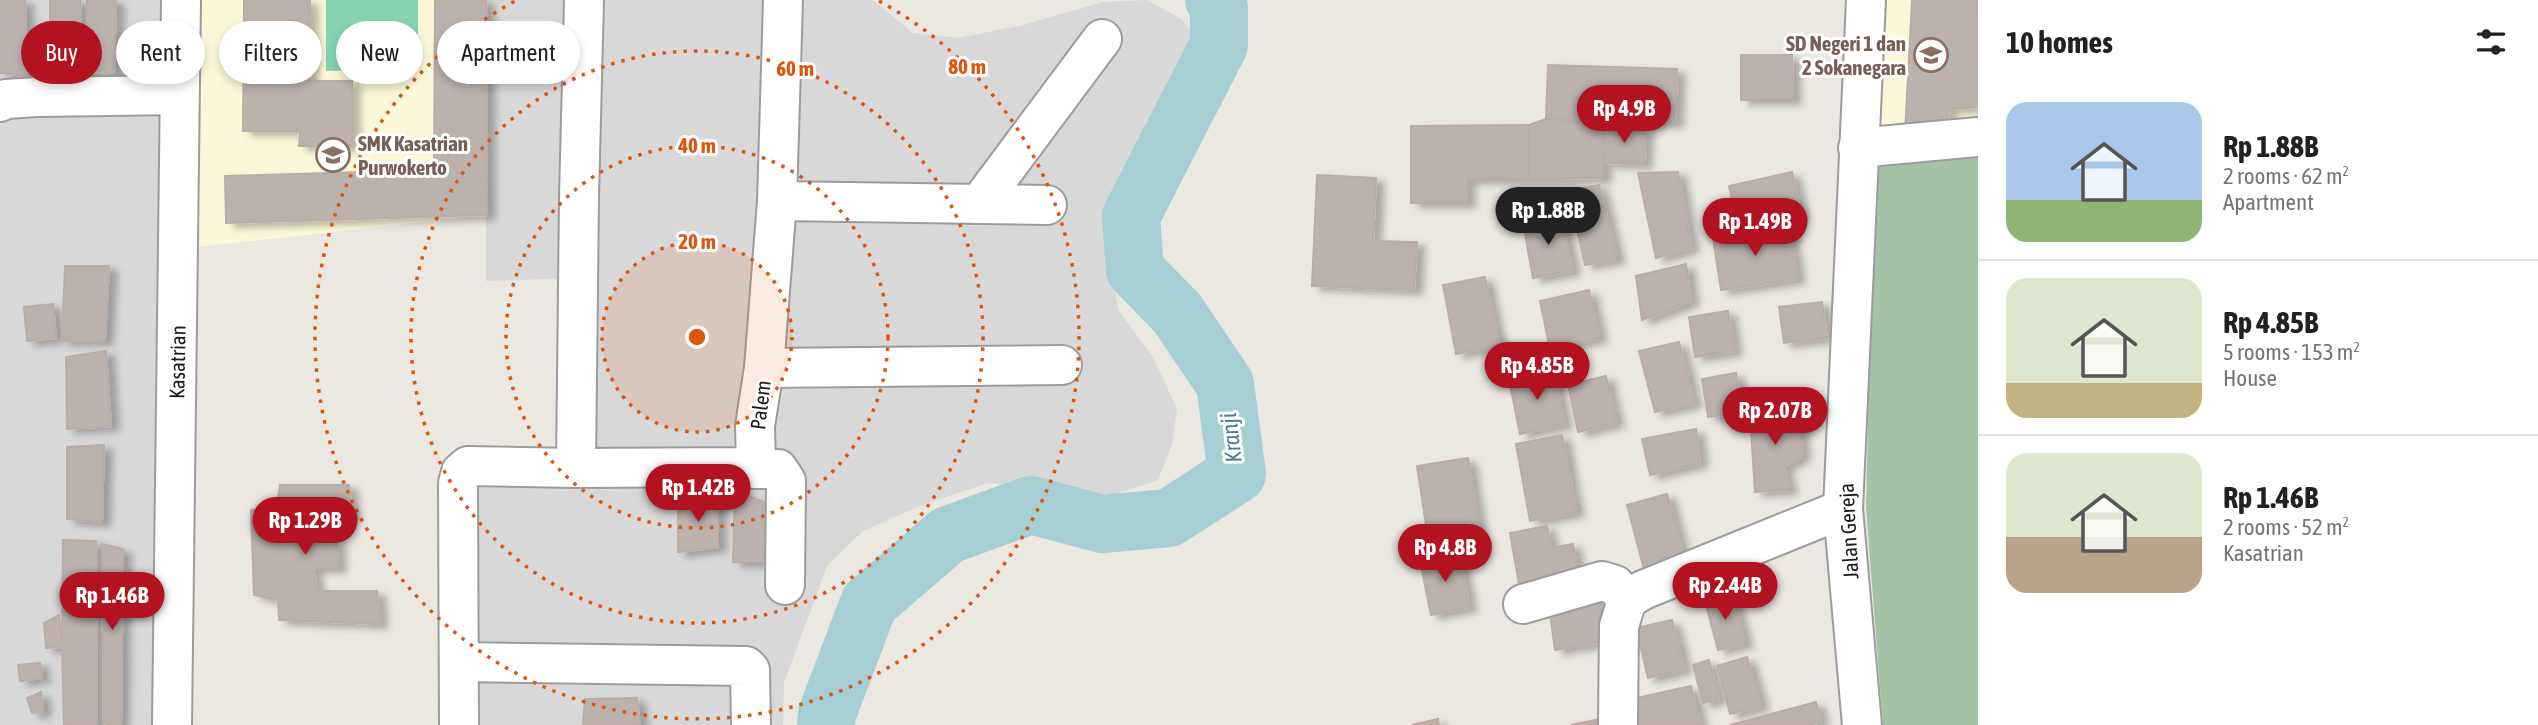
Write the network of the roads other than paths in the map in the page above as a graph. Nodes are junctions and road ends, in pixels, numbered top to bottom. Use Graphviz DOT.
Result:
graph roads {
  1 [pos="181,0"];
  2 [pos="584,0"];
  3 [pos="783,0"];
  4 [pos="1866,0"];
  5 [pos="1102,39"];
  6 [pos="179,95"];
  7 [pos="0,102"];
  8 [pos="1978,137"];
  9 [pos="1858,148"];
  10 [pos="778,201"];
  11 [pos="979,204"];
  12 [pos="1047,205"];
  13 [pos="1062,365"];
  14 [pos="764,368"];
  15 [pos="576,468"];
  16 [pos="756,469"];
  17 [pos="1843,509"];
  18 [pos="785,585"];
  19 [pos="1627,600"];
  20 [pos="1523,604"];
  21 [pos="460,662"];
  22 [pos="172,725"];
  23 [pos="458,725"];
  24 [pos="751,725"];
  25 [pos="1618,725"];
  26 [pos="1862,725"];
  1 -- 6 [label="street, Kasatrian"];
  2 -- 15 [label="street"];
  3 -- 10 [label="street, Palem"];
  4 -- 9 [label="street, Jalan Gereja"];
  5 -- 11 [label="street"];
  6 -- 7 [label="street"];
  6 -- 22 [label="street, Kasatrian"];
  8 -- 9 [label="street"];
  9 -- 17 [label="street, Jalan Gereja"];
  10 -- 11 [label="street"];
  10 -- 14 [label="street, Palem"];
  11 -- 12 [label="street"];
  13 -- 14 [label="street"];
  14 -- 16 [label="street, Palem"];
  15 -- 16 [label="street"];
  15 -- 21 [label="street"];
  16 -- 18 [label="street"];
  17 -- 19 [label="street"];
  17 -- 26 [label="street, Jalan Gereja"];
  19 -- 20 [label="street"];
  19 -- 25 [label="street"];
  21 -- 23 [label="street"];
  21 -- 24 [label="street"];
}
